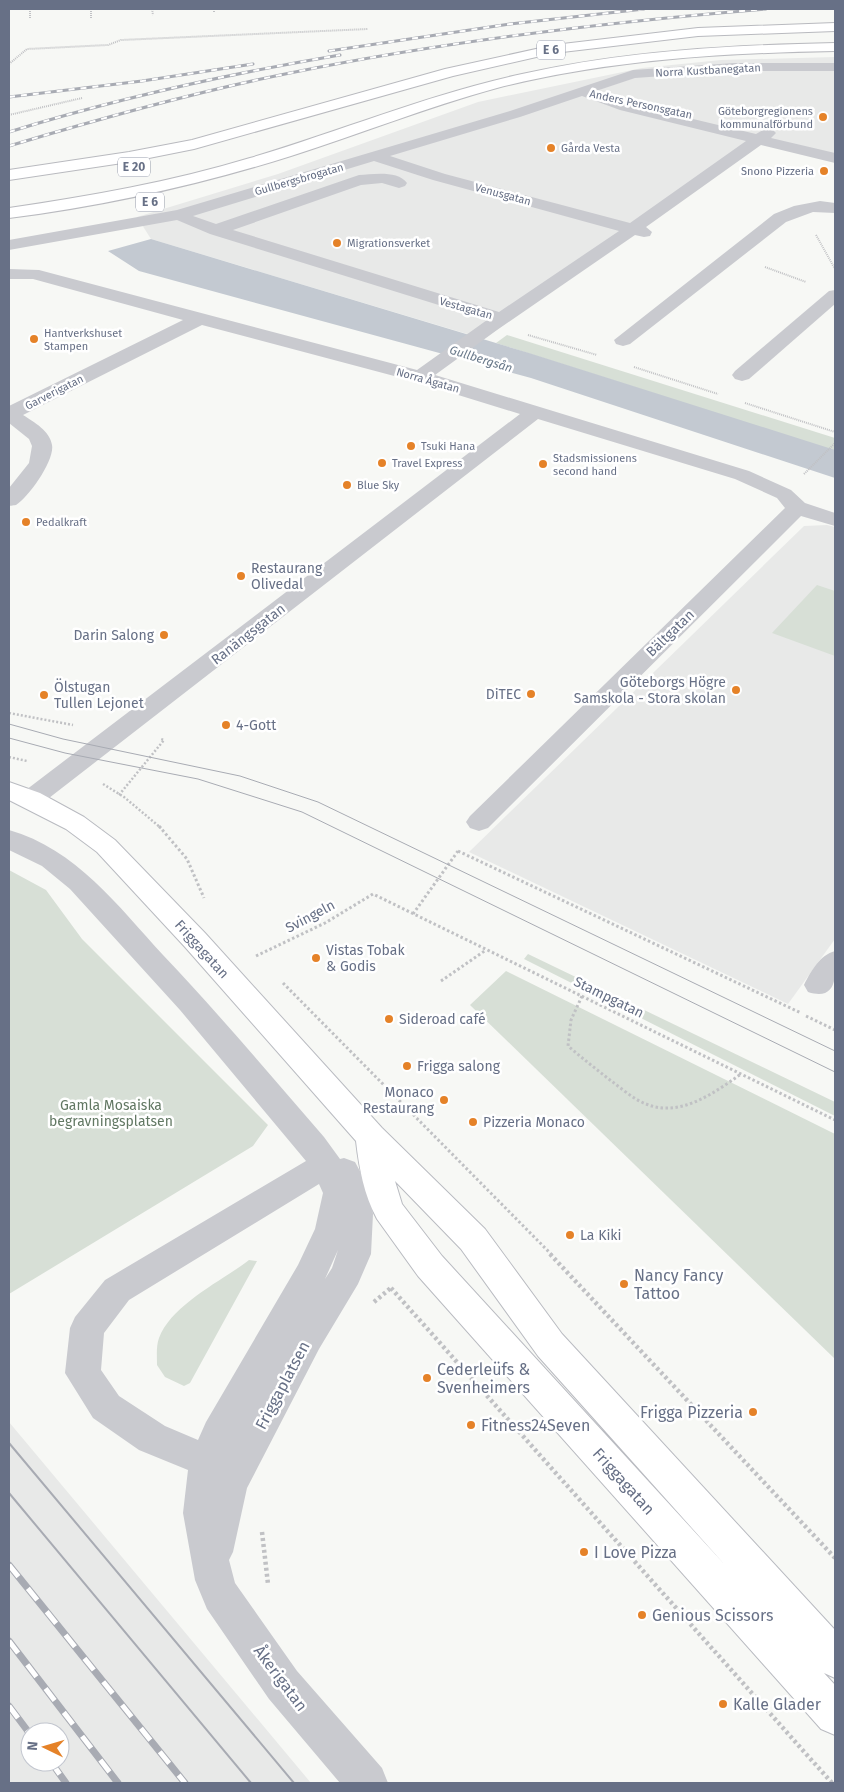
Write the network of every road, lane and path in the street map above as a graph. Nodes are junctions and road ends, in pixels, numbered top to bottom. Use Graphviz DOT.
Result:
graph roads {
  1 [pos="30,9"];
  2 [pos="90,9"];
  3 [pos="152,9"];
  4 [pos="214,9"];
  5 [pos="214,12"];
  6 [pos="153,15"];
  7 [pos="91,18"];
  8 [pos="30,19"];
  9 [pos="835,27"];
  10 [pos="368,29"];
  11 [pos="835,47"];
  12 [pos="9,64"];
  13 [pos="835,68"];
  14 [pos="584,92"];
  15 [pos="82,98"];
  16 [pos="9,115"];
  17 [pos="254,128"];
  18 [pos="763,136"];
  19 [pos="835,150"];
  20 [pos="285,153"];
  21 [pos="25,157"];
  22 [pos="376,157"];
  23 [pos="835,158"];
  24 [pos="9,176"];
  25 [pos="399,183"];
  26 [pos="9,190"];
  27 [pos="807,207"];
  28 [pos="835,208"];
  29 [pos="9,214"];
  30 [pos="179,214"];
  31 [pos="9,230"];
  32 [pos="216,230"];
  33 [pos="639,231"];
  34 [pos="9,245"];
  35 [pos="46,251"];
  36 [pos="734,255"];
  37 [pos="835,269"];
  38 [pos="9,274"];
  39 [pos="33,274"];
  40 [pos="811,283"];
  41 [pos="835,295"];
  42 [pos="200,318"];
  43 [pos="501,318"];
  44 [pos="623,340"];
  45 [pos="742,375"];
  46 [pos="420,377"];
  47 [pos="535,412"];
  48 [pos="9,414"];
  49 [pos="835,443"];
  50 [pos="803,475"];
  51 [pos="9,500"];
  52 [pos="797,508"];
  53 [pos="835,520"];
  54 [pos="9,756"];
  55 [pos="67,772"];
  56 [pos="20,795"];
  57 [pos="479,822"];
  58 [pos="12,842"];
  59 [pos="458,852"];
  60 [pos="373,894"];
  61 [pos="209,903"];
  62 [pos="413,914"];
  63 [pos="250,949"];
  64 [pos="487,949"];
  65 [pos="256,956"];
  66 [pos="835,961"];
  67 [pos="263,963"];
  68 [pos="277,977"];
  69 [pos="442,980"];
  70 [pos="818,984"];
  71 [pos="582,996"];
  72 [pos="835,1030"];
  73 [pos="741,1074"];
  74 [pos="835,1120"];
  75 [pos="371,1136"];
  76 [pos="320,1155"];
  77 [pos="391,1288"];
  78 [pos="207,1460"];
  79 [pos="835,1558"];
  80 [pos="212,1564"];
  81 [pos="835,1658"];
  82 [pos="835,1715"];
  83 [pos="367,1783"];
  84 [pos="832,1783"];
  1 -- 8 [label="path"];
  2 -- 7 [label="path"];
  3 -- 6 [label="path"];
  4 -- 5 [label="path"];
  9 -- 17 [label="main road, E 6"];
  10 -- 12 [label="path"];
  11 -- 20 [label="main road, E 6"];
  13 -- 14 [label="street, Norra Kustbanegatan"];
  14 -- 18 [label="street, Anders Personsgatan"];
  14 -- 22 [label="street, Gullbergsbrogatan"];
  15 -- 16 [label="path"];
  17 -- 21 [label="main road"];
  17 -- 24 [label="main road, E 6"];
  17 -- 26 [label="main road, E 20"];
  18 -- 19 [label="street, Anders Personsgatan"];
  18 -- 23 [label="street, Anders Personsgatan"];
  18 -- 33 [label="street, Vestagatan"];
  20 -- 29 [label="main road, E 6"];
  20 -- 31 [label="main road, E 6"];
  22 -- 30 [label="street, Gullbergsbrogatan"];
  22 -- 33 [label="street, Venusgatan"];
  25 -- 32 [label="street"];
  27 -- 28 [label="street"];
  27 -- 36 [label="street"];
  27 -- 37 [label="path"];
  30 -- 32 [label="street, Vestagatan"];
  30 -- 35 [label="street, Gullbergsbrogatan"];
  32 -- 43 [label="street, Vestagatan"];
  33 -- 43 [label="street, Vestagatan"];
  34 -- 35 [label="street, Gullbergsbrogatan"];
  35 -- 39 [label="street"];
  36 -- 40 [label="path"];
  36 -- 44 [label="street"];
  38 -- 39 [label="street, Norra Ågatan"];
  39 -- 42 [label="street, Norra Ågatan"];
  41 -- 45 [label="street"];
  42 -- 46 [label="street, Norra Ågatan"];
  42 -- 48 [label="street, Garverigatan"];
  43 -- 46 [label="street"];
  46 -- 47 [label="street, Norra Ågatan"];
  47 -- 52 [label="street, Norra Ågatan"];
  47 -- 55 [label="street, Ranängsgatan"];
  48 -- 51 [label="street, Garverigatan"];
  49 -- 50 [label="path"];
  52 -- 53 [label="street, Norra Ågatan"];
  52 -- 57 [label="street, Bältgatan"];
  54 -- 55 [label="path"];
  55 -- 56 [label="street, Ranängsgatan"];
  55 -- 61 [label="path"];
  56 -- 75 [label="main road, Friggagatan"];
  57 -- 59 [label="path"];
  58 -- 76 [label="street"];
  59 -- 62 [label="path"];
  59 -- 72 [label="path"];
  60 -- 62 [label="path, Stampgatan"];
  60 -- 65 [label="path, Svingeln"];
  62 -- 64 [label="path, Stampgatan"];
  63 -- 65 [label="path"];
  64 -- 69 [label="path"];
  64 -- 71 [label="path, Stampgatan"];
  65 -- 67 [label="path"];
  66 -- 70 [label="street"];
  68 -- 79 [label="path"];
  71 -- 73 [label="path, Stampgatan"];
  71 -- 73 [label="path"];
  73 -- 74 [label="path, Stampgatan"];
  75 -- 81 [label="main road, Friggagatan"];
  75 -- 82 [label="main road, Friggagatan"];
  76 -- 78 [label="street, Friggaplatsen"];
  76 -- 78 [label="street"];
  76 -- 80 [label="street, Friggaplatsen"];
  77 -- 84 [label="path"];
  78 -- 80 [label="street, Friggaplatsen"];
  80 -- 83 [label="street, Åkerigatan"];
}
